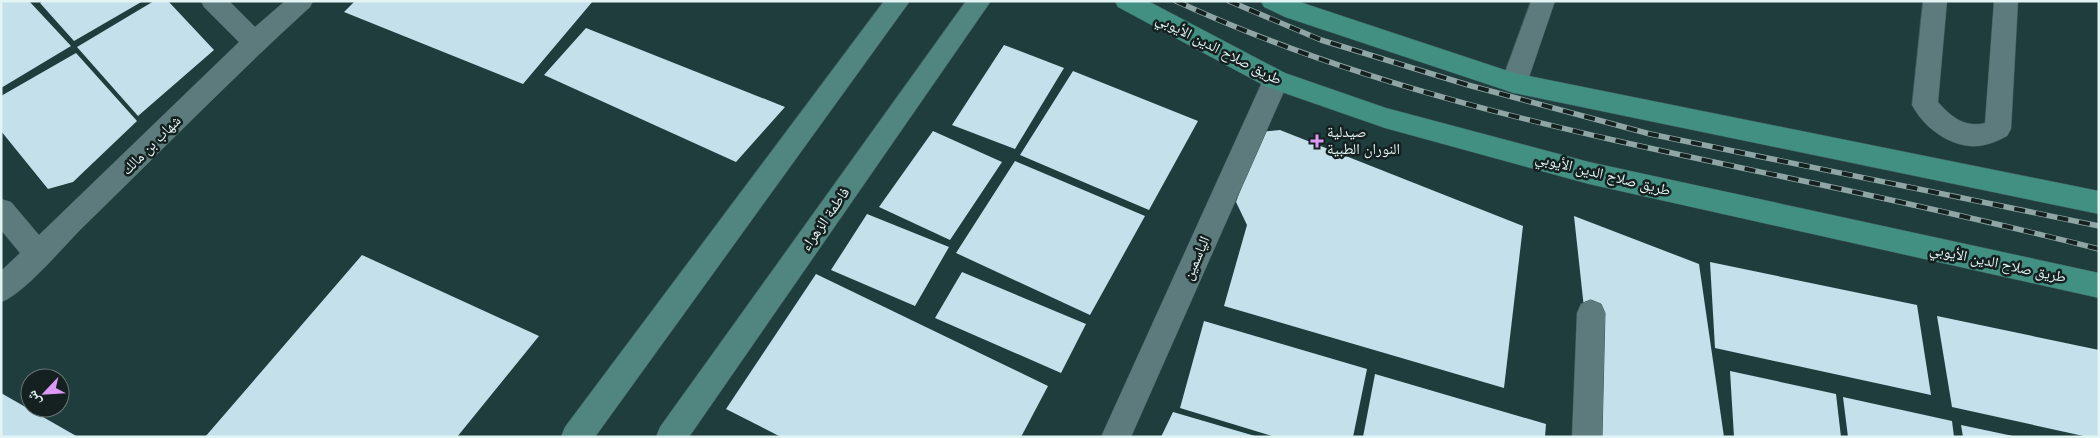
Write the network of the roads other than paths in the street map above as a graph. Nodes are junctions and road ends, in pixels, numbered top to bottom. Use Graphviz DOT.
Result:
graph roads {
  1 [pos="213,1"];
  2 [pos="301,1"];
  3 [pos="898,1"];
  4 [pos="979,1"];
  5 [pos="1128,1"];
  6 [pos="1273,1"];
  7 [pos="1543,1"];
  8 [pos="1935,1"];
  9 [pos="2006,1"];
  10 [pos="255,42"];
  11 [pos="1276,80"];
  12 [pos="1514,83"];
  13 [pos="2099,203"];
  14 [pos="1,210"];
  15 [pos="39,255"];
  16 [pos="2099,286"];
  17 [pos="1,290"];
  18 [pos="1591,313"];
  19 [pos="676,435"];
  20 [pos="576,437"];
  21 [pos="1116,437"];
  22 [pos="1587,437"];
  1 -- 10 [label="street"];
  2 -- 10 [label="street, شهاب بن مالك"];
  3 -- 20 [label="main road"];
  4 -- 19 [label="main road, فاطمة الزهراء"];
  5 -- 11 [label="main road, طريق صلاح الدين الأيوبي"];
  6 -- 12 [label="main road"];
  7 -- 12 [label="street"];
  8 -- 9 [label="street"];
  10 -- 15 [label="street, شهاب بن مالك"];
  11 -- 16 [label="main road, طريق صلاح الدين الأيوبي"];
  11 -- 21 [label="street, الياسمين"];
  12 -- 13 [label="main road"];
  14 -- 15 [label="street"];
  15 -- 17 [label="street, شهاب بن مالك"];
  18 -- 22 [label="street"];
}
